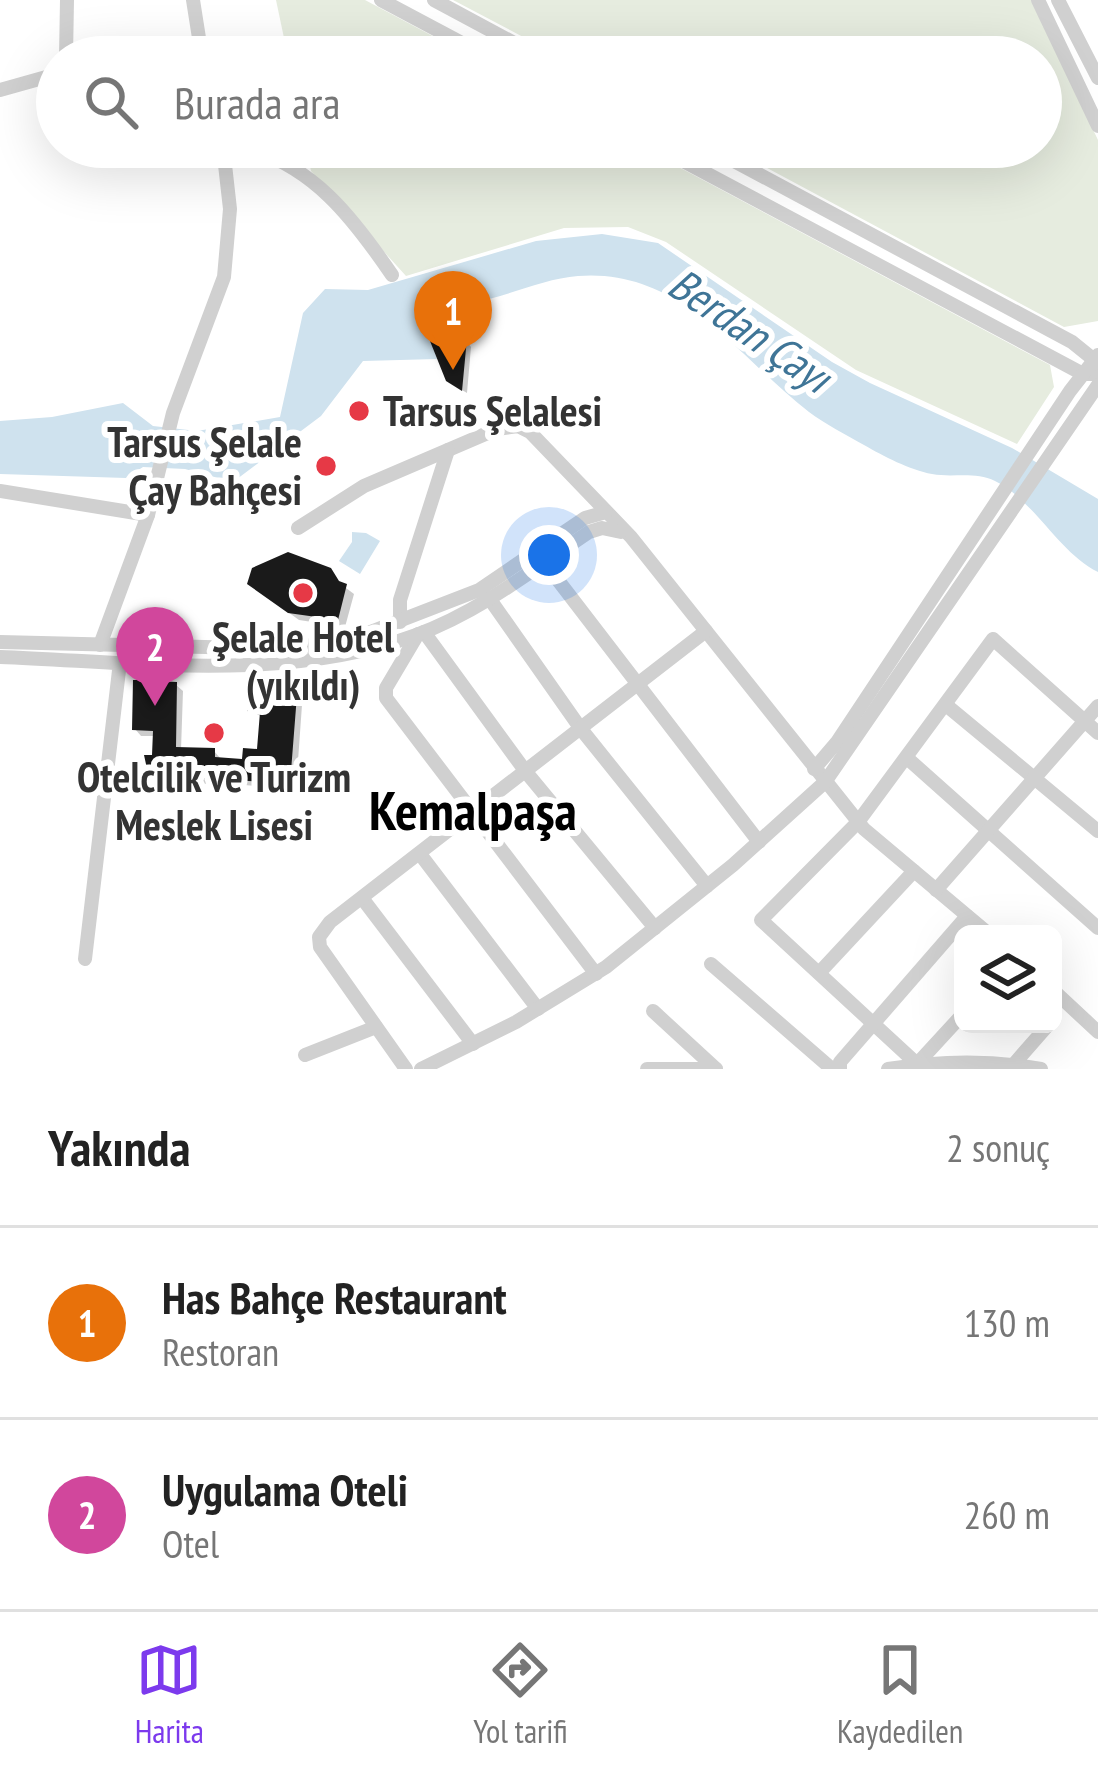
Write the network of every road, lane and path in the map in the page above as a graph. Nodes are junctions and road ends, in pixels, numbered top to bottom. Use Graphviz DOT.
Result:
graph roads {
  1 [pos="68,0"];
  2 [pos="193,0"];
  3 [pos="381,0"];
  4 [pos="434,0"];
  5 [pos="1040,0"];
  6 [pos="1058,0"];
  7 [pos="67,36"];
  8 [pos="199,36"];
  9 [pos="449,36"];
  10 [pos="502,36"];
  11 [pos="1057,36"];
  12 [pos="1059,36"];
  13 [pos="1062,41"];
  14 [pos="1062,48"];
  15 [pos="1098,78"];
  16 [pos="36,80"];
  17 [pos="0,90"];
  18 [pos="1098,108"];
  19 [pos="1098,126"];
  20 [pos="225,168"];
  21 [pos="294,168"];
  22 [pos="699,168"];
  23 [pos="747,168"];
  24 [pos="392,275"];
  25 [pos="1095,365"];
  26 [pos="1098,385"];
  27 [pos="448,450"];
  28 [pos="0,490"];
  29 [pos="606,512"];
  30 [pos="148,515"];
  31 [pos="298,527"];
  32 [pos="624,532"];
  33 [pos="544,562"];
  34 [pos="489,598"];
  35 [pos="400,622"];
  36 [pos="706,631"];
  37 [pos="421,633"];
  38 [pos="0,642"];
  39 [pos="100,645"];
  40 [pos="0,657"];
  41 [pos="119,662"];
  42 [pos="637,686"];
  43 [pos="946,705"];
  44 [pos="1098,706"];
  45 [pos="1084,721"];
  46 [pos="581,729"];
  47 [pos="1098,733"];
  48 [pos="908,758"];
  49 [pos="814,769"];
  50 [pos="526,772"];
  51 [pos="1036,778"];
  52 [pos="825,782"];
  53 [pos="473,814"];
  54 [pos="858,821"];
  55 [pos="988,831"];
  56 [pos="1098,831"];
  57 [pos="759,842"];
  58 [pos="420,854"];
  59 [pos="914,871"];
  60 [pos="707,886"];
  61 [pos="936,890"];
  62 [pos="362,898"];
  63 [pos="967,916"];
  64 [pos="978,925"];
  65 [pos="655,928"];
  66 [pos="1098,928"];
  67 [pos="85,959"];
  68 [pos="711,964"];
  69 [pos="596,974"];
  70 [pos="819,974"];
  71 [pos="1062,997"];
  72 [pos="1067,1002"];
  73 [pos="1062,1008"];
  74 [pos="538,1009"];
  75 [pos="653,1011"];
  76 [pos="872,1022"];
  77 [pos="954,1024"];
  78 [pos="376,1027"];
  79 [pos="1098,1032"];
  80 [pos="1041,1033"];
  81 [pos="473,1044"];
  82 [pos="305,1055"];
  83 [pos="1014,1064"];
  84 [pos="917,1066"];
  85 [pos="690,1068"];
  86 [pos="406,1069"];
  87 [pos="421,1069"];
  88 [pos="647,1069"];
  89 [pos="716,1069"];
  90 [pos="836,1069"];
  91 [pos="888,1069"];
  92 [pos="1041,1069"];
  1 -- 7 [label="street"];
  2 -- 8 [label="street"];
  3 -- 9 [label="street"];
  4 -- 10 [label="street"];
  5 -- 11 [label="street"];
  5 -- 12 [label="street"];
  6 -- 15 [label="street"];
  13 -- 18 [label="street"];
  14 -- 19 [label="street"];
  16 -- 17 [label="street"];
  20 -- 30 [label="street"];
  21 -- 24 [label="street"];
  22 -- 25 [label="street"];
  23 -- 25 [label="street"];
  25 -- 49 [label="street"];
  26 -- 52 [label="street"];
  27 -- 29 [label="street"];
  27 -- 31 [label="street"];
  27 -- 35 [label="street"];
  28 -- 30 [label="street"];
  29 -- 32 [label="street"];
  29 -- 35 [label="street"];
  30 -- 39 [label="street"];
  32 -- 33 [label="street"];
  32 -- 36 [label="street"];
  33 -- 34 [label="street"];
  33 -- 42 [label="street"];
  34 -- 37 [label="street"];
  34 -- 46 [label="street"];
  35 -- 39 [label="street"];
  36 -- 42 [label="street"];
  36 -- 49 [label="street"];
  37 -- 41 [label="street"];
  37 -- 50 [label="street"];
  37 -- 53 [label="street"];
  38 -- 39 [label="street"];
  40 -- 41 [label="street"];
  41 -- 67 [label="street"];
  42 -- 46 [label="street"];
  42 -- 57 [label="street"];
  43 -- 45 [label="street"];
  43 -- 48 [label="street"];
  43 -- 51 [label="street"];
  44 -- 45 [label="street"];
  45 -- 47 [label="street"];
  45 -- 51 [label="street"];
  46 -- 50 [label="street"];
  46 -- 60 [label="street"];
  48 -- 54 [label="street"];
  48 -- 55 [label="street"];
  49 -- 52 [label="street"];
  50 -- 53 [label="street"];
  50 -- 65 [label="street"];
  51 -- 55 [label="street"];
  51 -- 56 [label="street"];
  52 -- 54 [label="street"];
  52 -- 57 [label="street"];
  53 -- 58 [label="street"];
  53 -- 69 [label="street"];
  54 -- 59 [label="street"];
  54 -- 70 [label="street"];
  55 -- 61 [label="street"];
  55 -- 66 [label="street"];
  57 -- 60 [label="street"];
  58 -- 62 [label="street"];
  58 -- 74 [label="street"];
  59 -- 61 [label="street"];
  59 -- 70 [label="street"];
  60 -- 65 [label="street"];
  61 -- 63 [label="street"];
  62 -- 78 [label="street"];
  62 -- 81 [label="street"];
  63 -- 64 [label="street"];
  63 -- 76 [label="street"];
  65 -- 69 [label="street"];
  68 -- 90 [label="street"];
  69 -- 74 [label="street"];
  70 -- 76 [label="street"];
  71 -- 72 [label="street"];
  72 -- 73 [label="street"];
  72 -- 79 [label="street"];
  74 -- 81 [label="street"];
  75 -- 89 [label="street"];
  76 -- 84 [label="street"];
  76 -- 90 [label="street"];
  77 -- 84 [label="street"];
  78 -- 82 [label="street"];
  78 -- 86 [label="street"];
  80 -- 83 [label="street"];
  81 -- 87 [label="street"];
  83 -- 84 [label="street"];
  83 -- 92 [label="street"];
  84 -- 91 [label="street"];
  85 -- 88 [label="street"];
  85 -- 89 [label="street"];
}
